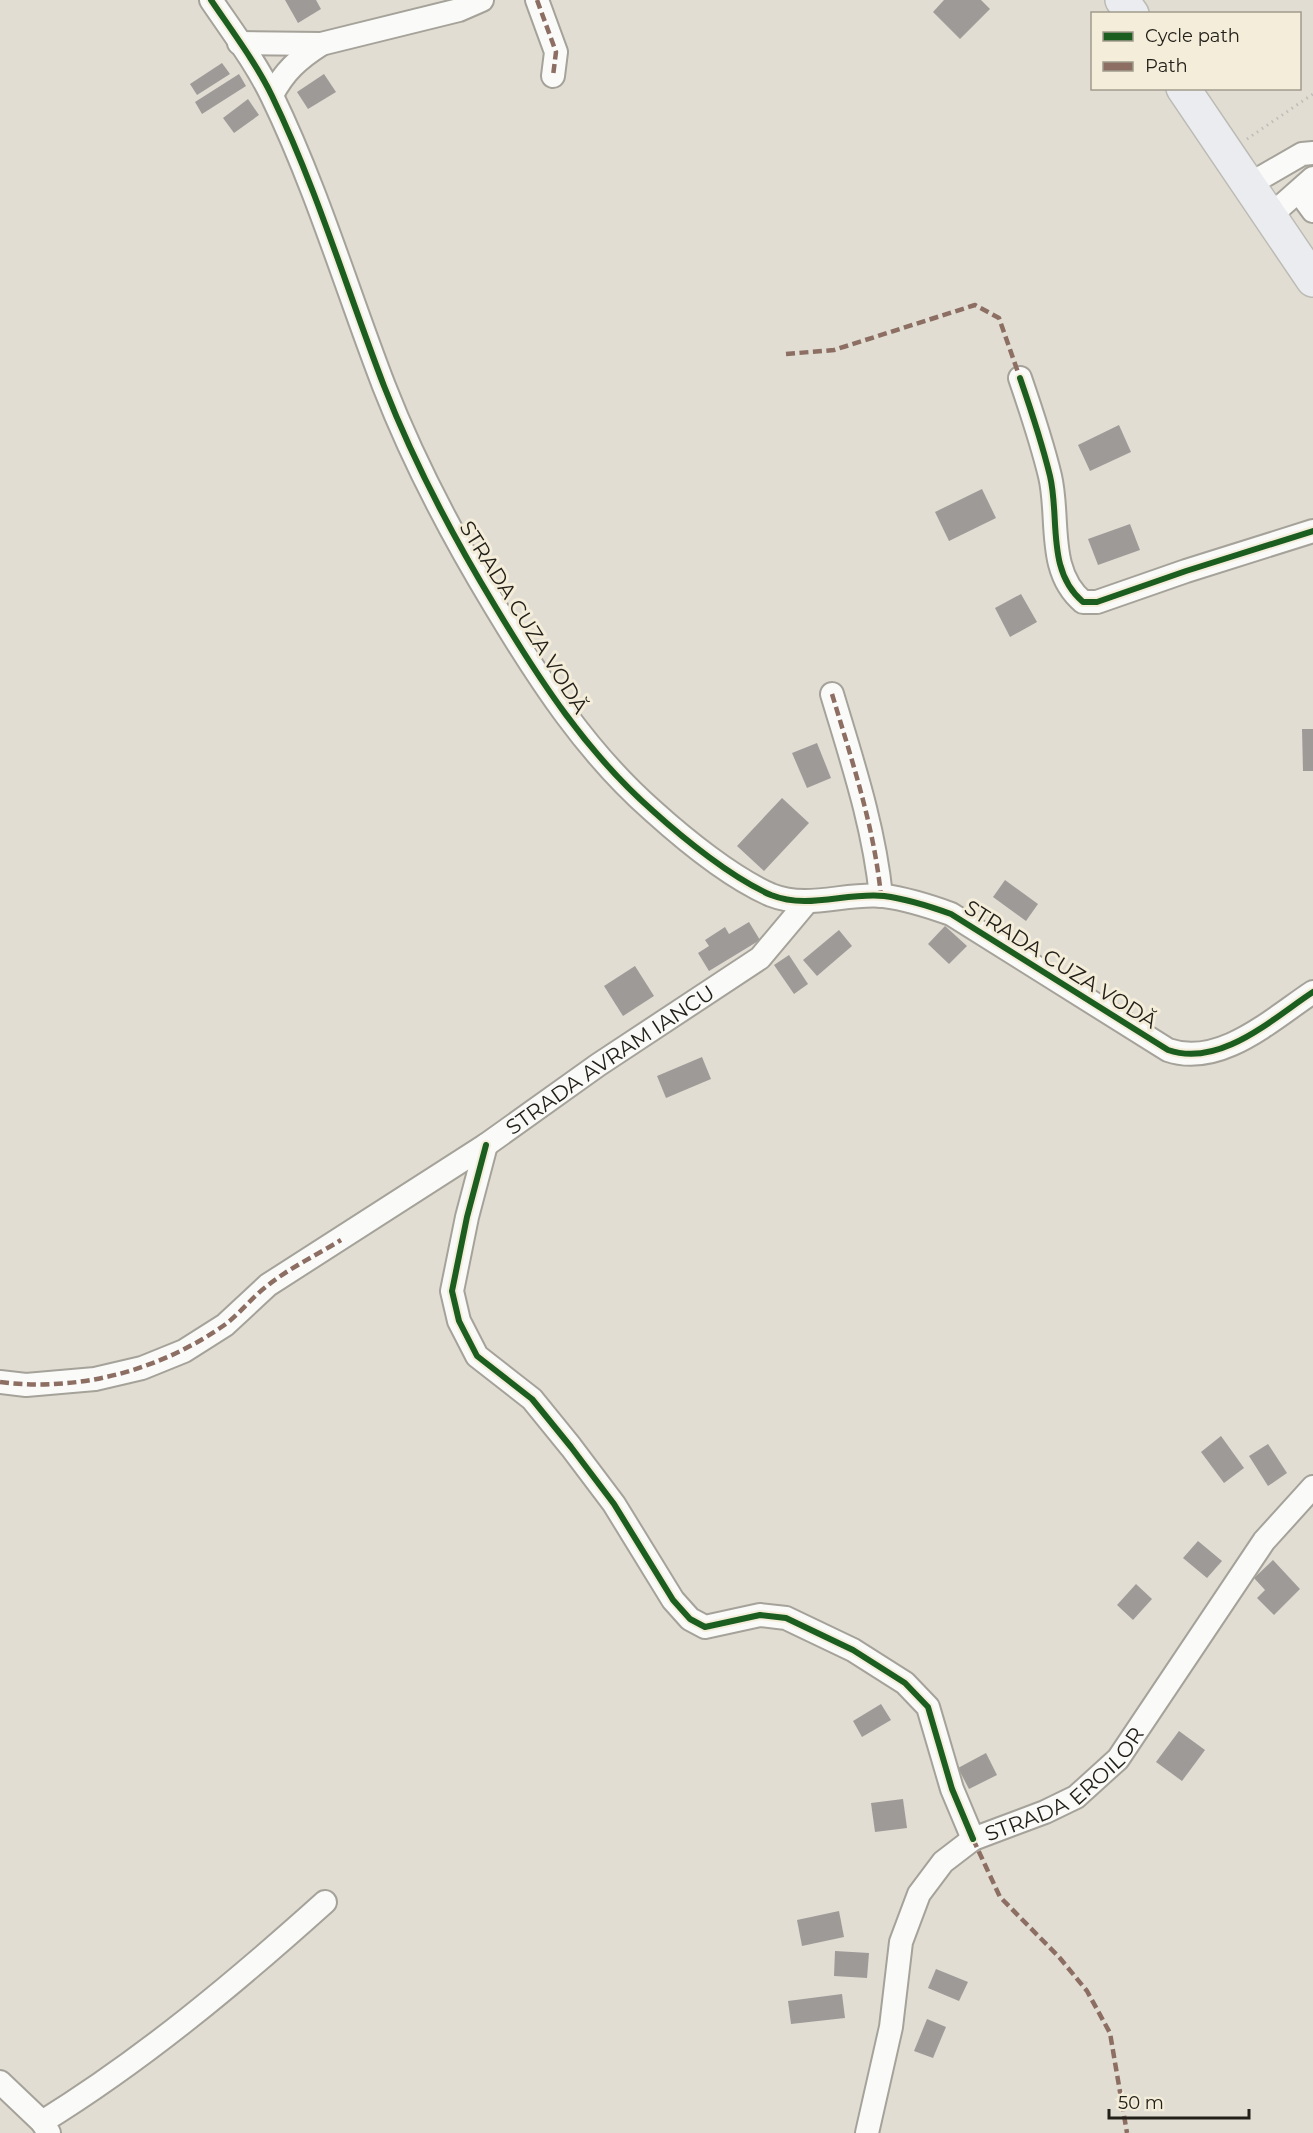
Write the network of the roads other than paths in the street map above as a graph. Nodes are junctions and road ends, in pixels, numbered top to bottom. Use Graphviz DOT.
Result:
graph roads {
  1 [pos="211,0"];
  2 [pos="482,0"];
  3 [pos="537,0"];
  4 [pos="239,43"];
  5 [pos="321,44"];
  6 [pos="553,76"];
  7 [pos="1184,90"];
  8 [pos="272,95"];
  9 [pos="1313,153"];
  10 [pos="1250,184"];
  11 [pos="1306,185"];
  12 [pos="1313,211"];
  13 [pos="1270,216"];
  14 [pos="1313,280"];
  15 [pos="1020,378"];
  16 [pos="1313,531"];
  17 [pos="832,694"];
  18 [pos="881,896"];
  19 [pos="807,902"];
  20 [pos="1313,992"];
  21 [pos="486,1145"];
  22 [pos="0,1382"];
  23 [pos="1313,1486"];
  24 [pos="973,1839"];
  25 [pos="325,1902"];
  26 [pos="0,2082"];
  27 [pos="46,2128"];
  28 [pos="867,2133"];
  1 -- 4 [label="street, STRADA CUZA VODĂ"];
  2 -- 5 [label="street"];
  3 -- 6 [label="street"];
  4 -- 5 [label="street"];
  4 -- 8 [label="street, STRADA CUZA VODĂ"];
  5 -- 8 [label="street"];
  7 -- 10 [label="highway"];
  8 -- 19 [label="street, STRADA CUZA VODĂ"];
  9 -- 10 [label="street"];
  10 -- 13 [label="highway"];
  11 -- 12 [label="street"];
  11 -- 13 [label="street"];
  13 -- 14 [label="highway"];
  15 -- 16 [label="street"];
  17 -- 18 [label="street"];
  18 -- 19 [label="street, STRADA CUZA VODĂ"];
  18 -- 20 [label="street, STRADA CUZA VODĂ"];
  19 -- 21 [label="street, STRADA AVRAM IANCU"];
  21 -- 22 [label="street, STRADA AVRAM IANCU"];
  21 -- 24 [label="street"];
  23 -- 24 [label="street, STRADA EROILOR"];
  24 -- 28 [label="street, STRADA EROILOR"];
  25 -- 27 [label="street"];
  26 -- 27 [label="street"];
}
